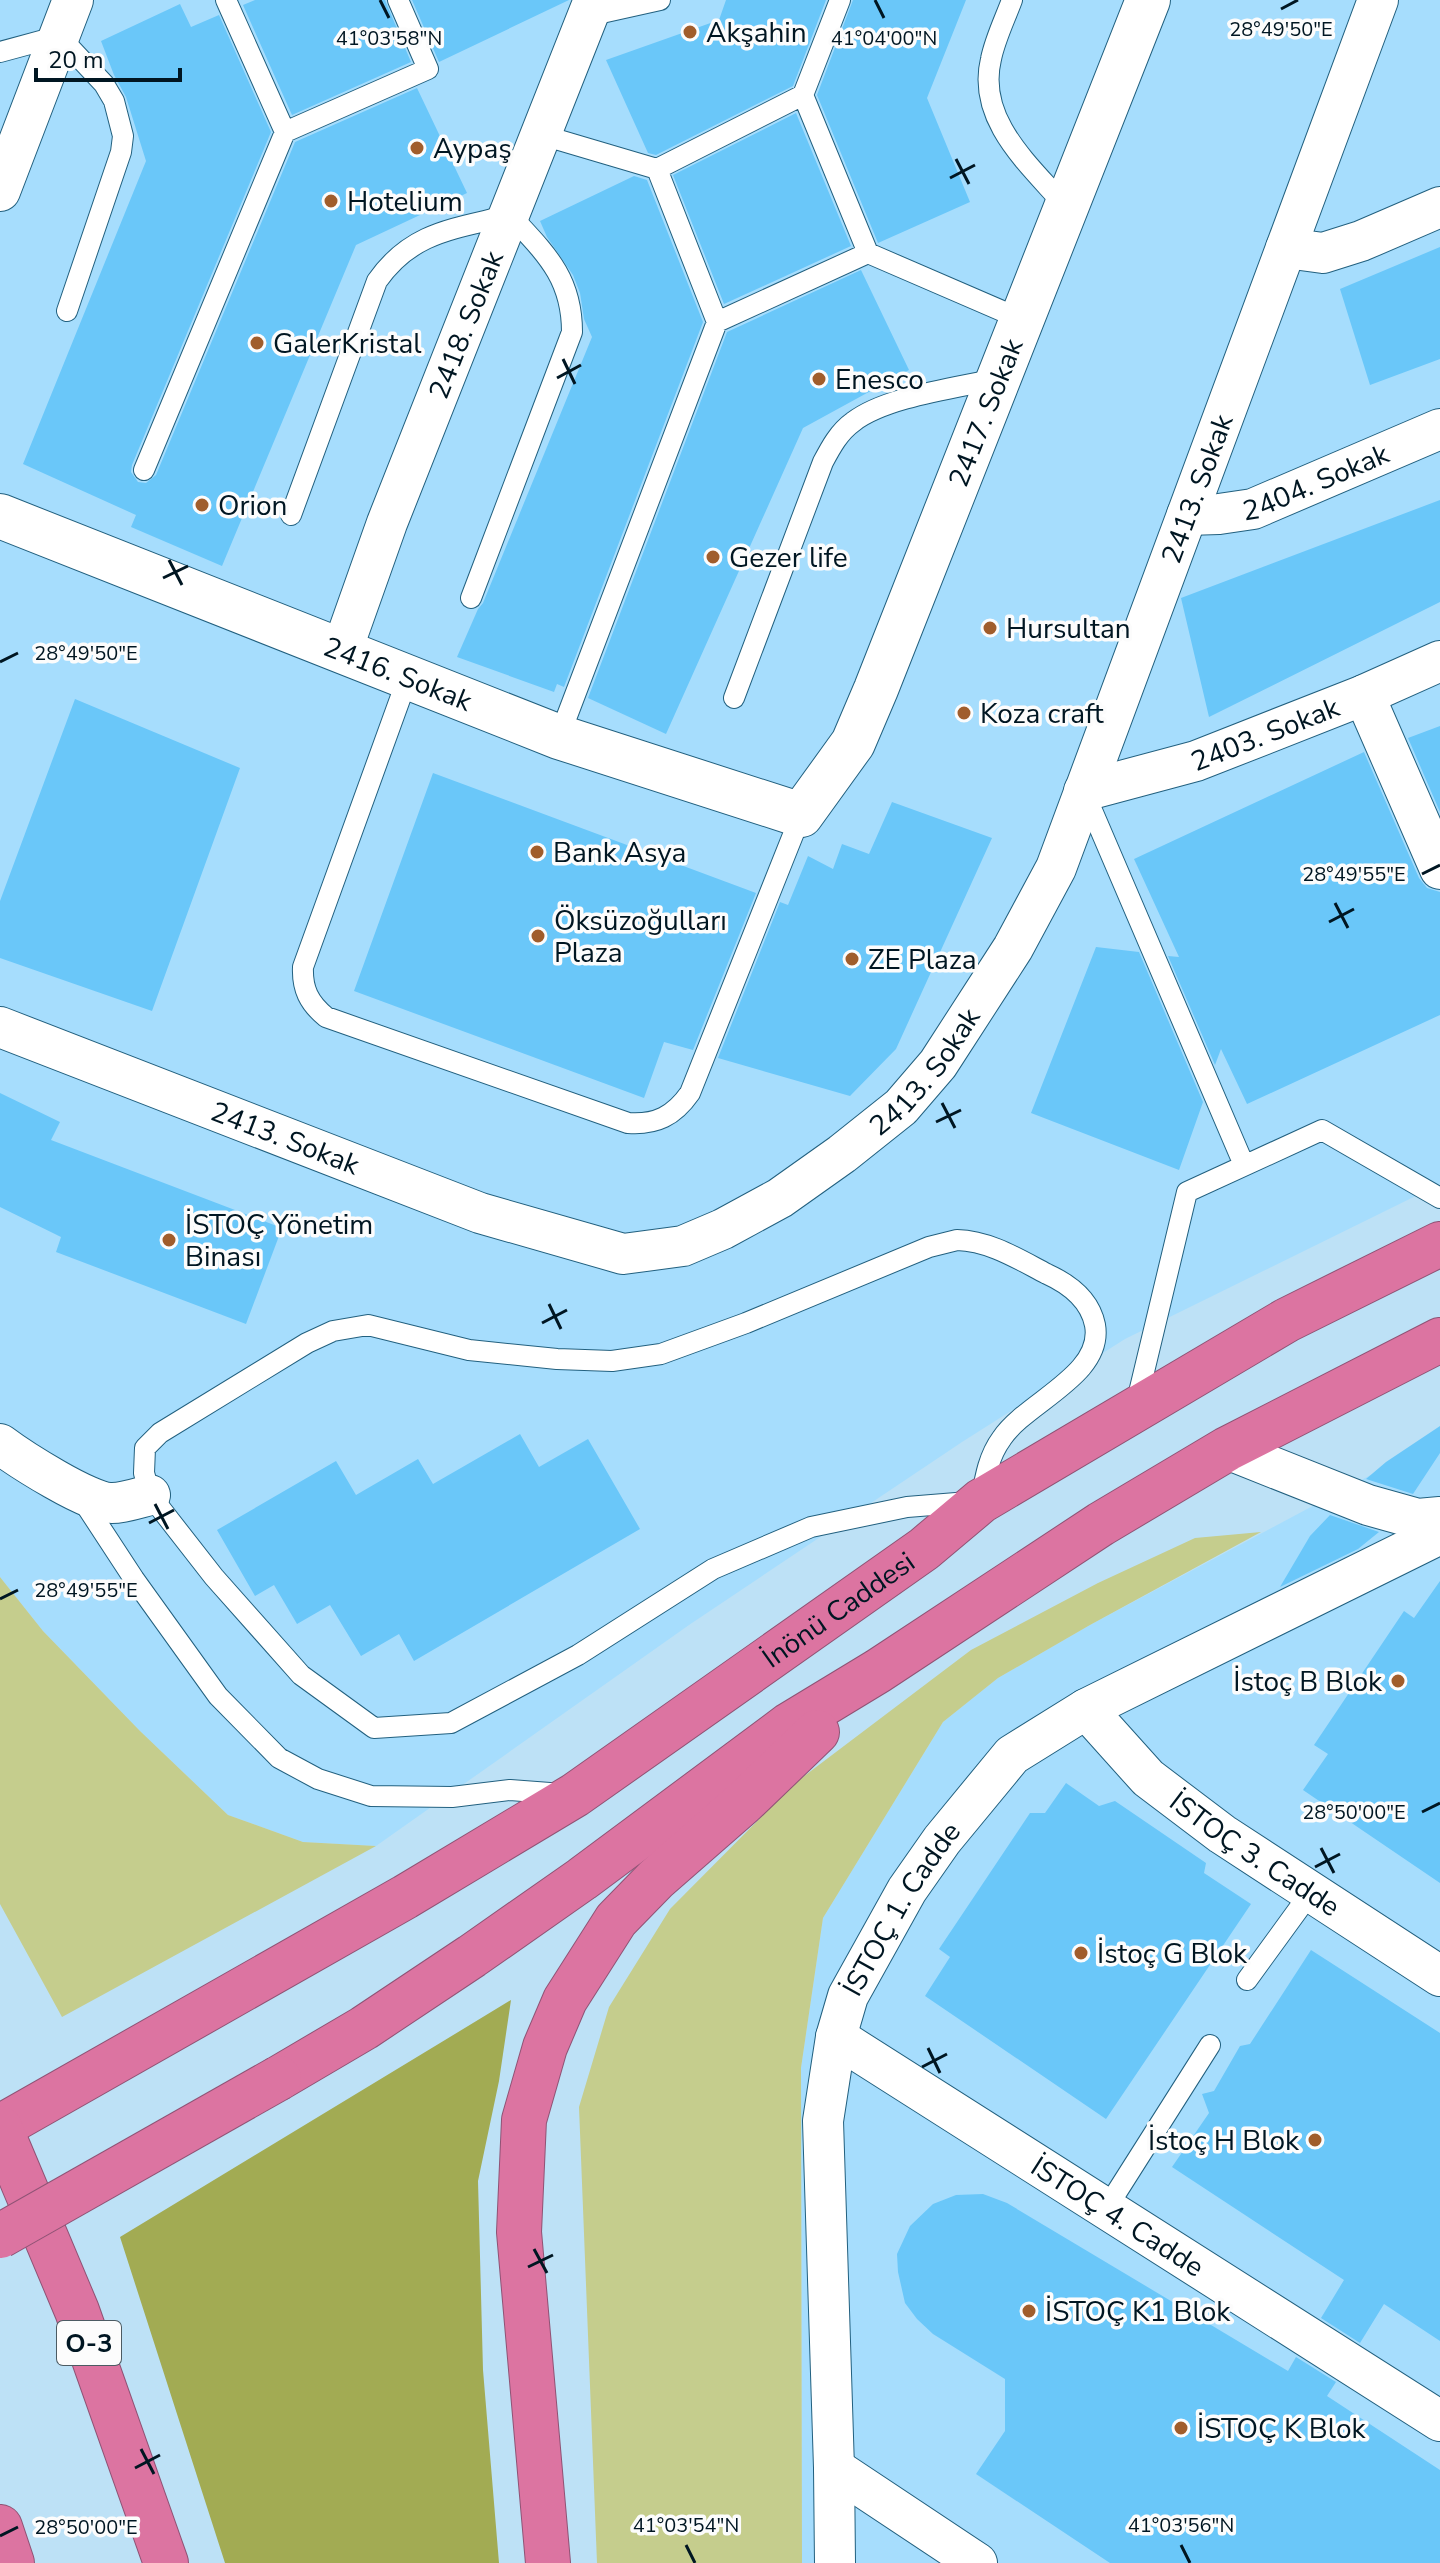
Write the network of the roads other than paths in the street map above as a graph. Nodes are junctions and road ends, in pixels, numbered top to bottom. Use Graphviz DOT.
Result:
graph roads {
  1 [pos="226,0"];
  2 [pos="398,0"];
  3 [pos="660,0"];
  4 [pos="840,0"];
  5 [pos="1012,0"];
  6 [pos="1148,0"];
  7 [pos="1378,0"];
  8 [pos="586,5"];
  9 [pos="66,18"];
  10 [pos="0,52"];
  11 [pos="803,95"];
  12 [pos="285,132"];
  13 [pos="542,135"];
  14 [pos="657,169"];
  15 [pos="0,191"];
  16 [pos="1440,207"];
  17 [pos="1067,208"];
  18 [pos="510,215"];
  19 [pos="1286,248"];
  20 [pos="868,253"];
  21 [pos="67,311"];
  22 [pos="1023,320"];
  23 [pos="717,322"];
  24 [pos="1000,378"];
  25 [pos="1440,429"];
  26 [pos="144,470"];
  27 [pos="291,515"];
  28 [pos="1187,515"];
  29 [pos="0,516"];
  30 [pos="471,598"];
  31 [pos="342,650"];
  32 [pos="1440,661"];
  33 [pos="408,677"];
  34 [pos="1364,695"];
  35 [pos="734,698"];
  36 [pos="559,737"];
  37 [pos="1084,791"];
  38 [pos="801,815"];
  39 [pos="1439,866"];
  40 [pos="0,1027"];
  41 [pos="1244,1165"];
  42 [pos="1440,1198"];
  43 [pos="1440,1244"];
  44 [pos="1440,1340"];
  45 [pos="1135,1408"];
  46 [pos="0,1444"];
  47 [pos="1227,1449"];
  48 [pos="77,1490"];
  49 [pos="150,1495"];
  50 [pos="981,1501"];
  51 [pos="1440,1517"];
  52 [pos="1440,1534"];
  53 [pos="878,1671"];
  54 [pos="1086,1709"];
  55 [pos="575,1795"];
  56 [pos="1311,1892"];
  57 [pos="1440,1976"];
  58 [pos="1247,1980"];
  59 [pos="836,2037"];
  60 [pos="1210,2045"];
  61 [pos="0,2128"];
  62 [pos="1106,2209"];
  63 [pos="0,2236"];
  64 [pos="1440,2421"];
  65 [pos="834,2468"];
  66 [pos="0,2527"];
  67 [pos="12,2563"];
  68 [pos="166,2563"];
  69 [pos="548,2563"];
  70 [pos="835,2563"];
  71 [pos="977,2563"];
  1 -- 12 [label="lane"];
  2 -- 12 [label="lane"];
  3 -- 8 [label="lane"];
  4 -- 11 [label="lane"];
  5 -- 17 [label="lane"];
  6 -- 17 [label="street, 2417. Sokak"];
  7 -- 19 [label="street, 2413. Sokak"];
  8 -- 13 [label="street, 2418. Sokak"];
  9 -- 10 [label="lane"];
  9 -- 15 [label="street"];
  9 -- 21 [label="lane"];
  11 -- 14 [label="lane"];
  11 -- 20 [label="lane"];
  12 -- 26 [label="lane"];
  13 -- 14 [label="lane"];
  13 -- 18 [label="street, 2418. Sokak"];
  14 -- 23 [label="lane"];
  16 -- 19 [label="street"];
  17 -- 22 [label="street, 2417. Sokak"];
  18 -- 27 [label="lane"];
  18 -- 30 [label="lane"];
  18 -- 31 [label="street, 2418. Sokak"];
  19 -- 28 [label="street, 2413. Sokak"];
  20 -- 22 [label="lane"];
  20 -- 23 [label="lane"];
  22 -- 24 [label="street, 2417. Sokak"];
  23 -- 36 [label="lane"];
  24 -- 35 [label="lane"];
  24 -- 38 [label="street, 2417. Sokak"];
  25 -- 28 [label="street, 2404. Sokak"];
  28 -- 37 [label="street, 2413. Sokak"];
  29 -- 31 [label="street, 2416. Sokak"];
  31 -- 33 [label="street, 2416. Sokak"];
  32 -- 34 [label="street, 2403. Sokak"];
  33 -- 36 [label="street, 2416. Sokak"];
  33 -- 38 [label="lane"];
  34 -- 37 [label="street, 2403. Sokak"];
  34 -- 39 [label="street"];
  36 -- 38 [label="street, 2416. Sokak"];
  37 -- 40 [label="street, 2413. Sokak"];
  37 -- 41 [label="lane"];
  41 -- 42 [label="lane"];
  41 -- 45 [label="lane"];
  43 -- 45 [label="highway, İnönü Caddesi"];
  44 -- 47 [label="highway"];
  45 -- 50 [label="highway, İnönü Caddesi"];
  46 -- 48 [label="street"];
  47 -- 51 [label="street"];
  47 -- 53 [label="highway"];
  48 -- 49 [label="street"];
  48 -- 55 [label="lane"];
  49 -- 50 [label="lane"];
  49 -- 50 [label="lane"];
  50 -- 55 [label="highway, İnönü Caddesi"];
  52 -- 54 [label="street, İSTOÇ 1. Cadde"];
  53 -- 63 [label="highway, bridge"];
  53 -- 69 [label="highway"];
  54 -- 56 [label="street, İSTOÇ 3. Cadde"];
  54 -- 59 [label="street, İSTOÇ 1. Cadde"];
  55 -- 61 [label="highway, İnönü Caddesi"];
  56 -- 57 [label="street, İSTOÇ 3. Cadde"];
  56 -- 58 [label="lane"];
  59 -- 62 [label="street, İSTOÇ 4. Cadde"];
  59 -- 65 [label="street, İSTOÇ 1. Cadde"];
  60 -- 62 [label="lane"];
  61 -- 68 [label="highway, O-3"];
  62 -- 64 [label="street, İSTOÇ 4. Cadde"];
  65 -- 70 [label="street, İSTOÇ 1. Cadde"];
  65 -- 71 [label="street"];
  66 -- 67 [label="highway"];
}
